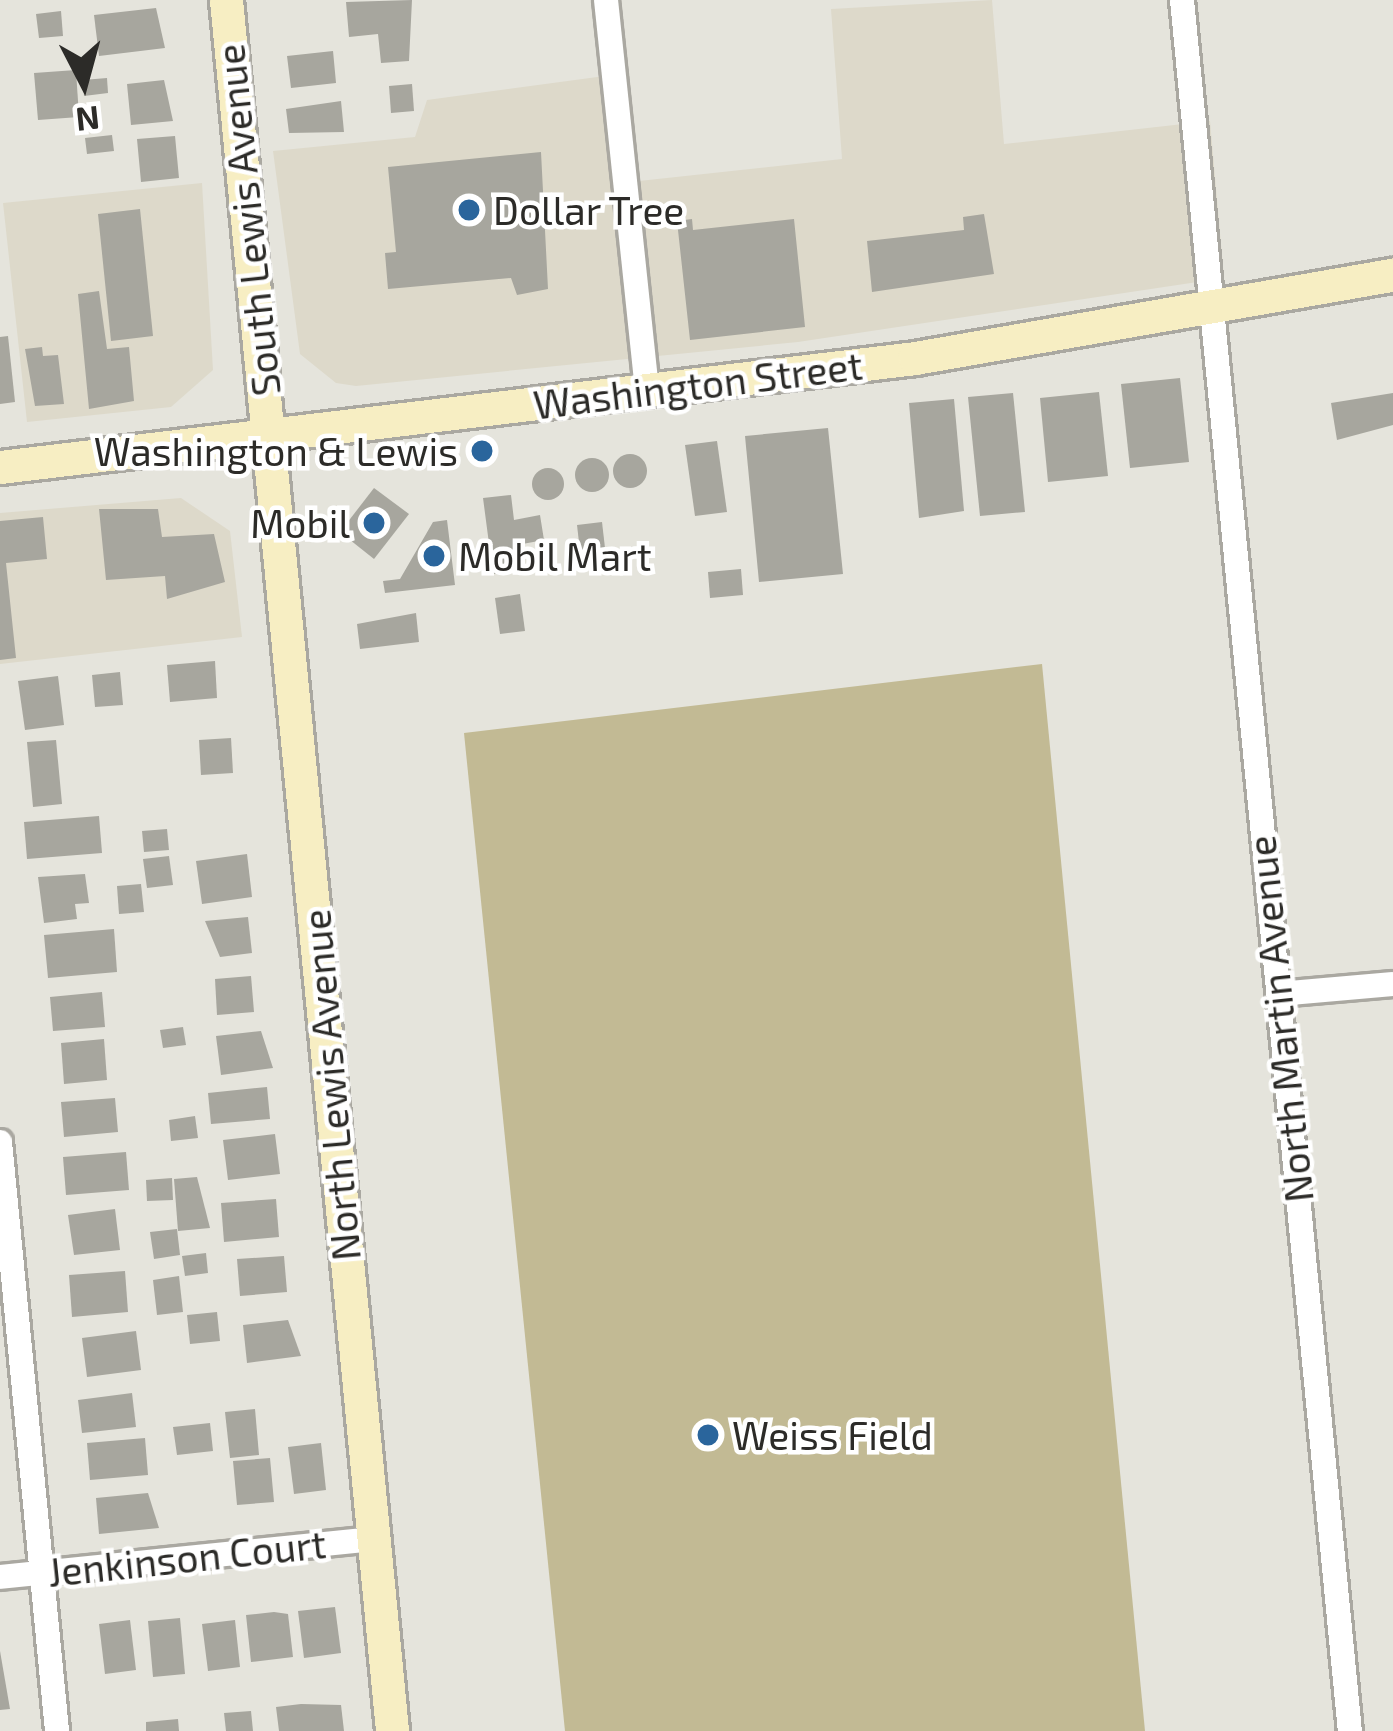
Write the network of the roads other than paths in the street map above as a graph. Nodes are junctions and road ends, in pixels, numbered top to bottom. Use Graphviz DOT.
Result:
graph roads {
  1 [pos="226,0"];
  2 [pos="606,0"];
  3 [pos="1182,0"];
  4 [pos="1393,275"];
  5 [pos="1212,307"];
  6 [pos="647,391"];
  7 [pos="270,440"];
  8 [pos="0,467"];
  9 [pos="1393,984"];
  10 [pos="1279,994"];
  11 [pos="0,1142"];
  12 [pos="374,1539"];
  13 [pos="42,1573"];
  14 [pos="0,1577"];
  15 [pos="57,1731"];
  16 [pos="392,1731"];
  17 [pos="1350,1731"];
  1 -- 7 [label="main road, South Lewis Avenue"];
  2 -- 6 [label="street"];
  3 -- 5 [label="street, North Martin Avenue"];
  4 -- 5 [label="main road, Washington Street"];
  5 -- 6 [label="main road, Washington Street"];
  5 -- 10 [label="street, North Martin Avenue"];
  6 -- 7 [label="main road, Washington Street"];
  7 -- 8 [label="main road, Washington Street"];
  7 -- 12 [label="main road, North Lewis Avenue"];
  9 -- 10 [label="street"];
  10 -- 17 [label="street, North Martin Avenue"];
  11 -- 13 [label="street"];
  12 -- 13 [label="street, Jenkinson Court"];
  12 -- 16 [label="main road, North Lewis Avenue"];
  13 -- 14 [label="street, Jenkinson Court"];
  13 -- 15 [label="street"];
}
